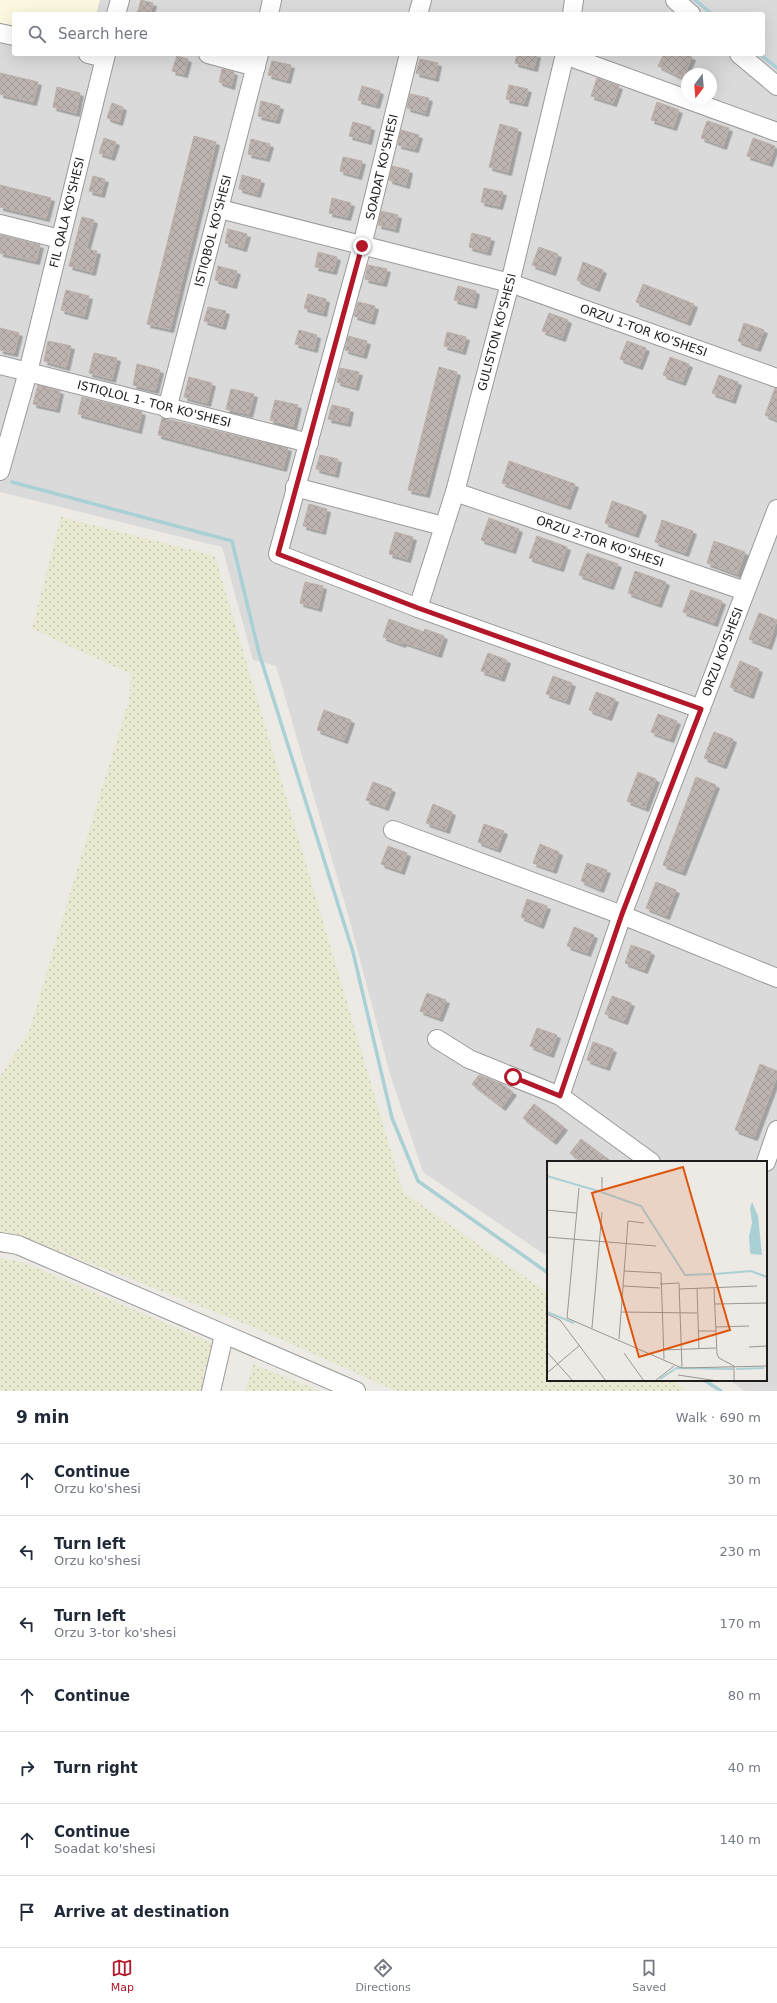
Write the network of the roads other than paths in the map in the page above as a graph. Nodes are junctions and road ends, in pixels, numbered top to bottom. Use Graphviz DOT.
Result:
graph roads {
  1 [pos="120,0"];
  2 [pos="272,0"];
  3 [pos="422,0"];
  4 [pos="675,0"];
  5 [pos="117,12"];
  6 [pos="269,12"];
  7 [pos="419,12"];
  8 [pos="690,12"];
  9 [pos="0,33"];
  10 [pos="12,36"];
  11 [pos="99,56"];
  12 [pos="222,56"];
  13 [pos="409,56"];
  14 [pos="565,56"];
  15 [pos="568,56"];
  16 [pos="741,56"];
  17 [pos="258,61"];
  18 [pos="777,86"];
  19 [pos="777,132"];
  20 [pos="220,210"];
  21 [pos="0,224"];
  22 [pos="60,239"];
  23 [pos="362,246"];
  24 [pos="510,283"];
  25 [pos="0,365"];
  26 [pos="28,372"];
  27 [pos="777,378"];
  28 [pos="167,409"];
  29 [pos="309,443"];
  30 [pos="0,471"];
  31 [pos="295,487"];
  32 [pos="455,492"];
  33 [pos="777,509"];
  34 [pos="444,526"];
  35 [pos="745,591"];
  36 [pos="418,608"];
  37 [pos="701,709"];
  38 [pos="393,830"];
  39 [pos="622,914"];
  40 [pos="777,978"];
  41 [pos="437,1039"];
  42 [pos="560,1096"];
  43 [pos="777,1130"];
  44 [pos="650,1161"];
  45 [pos="766,1161"];
  46 [pos="0,1242"];
  47 [pos="224,1335"];
  48 [pos="211,1391"];
  49 [pos="356,1391"];
  1 -- 5 [label="street"];
  2 -- 6 [label="street"];
  3 -- 7 [label="street"];
  4 -- 8 [label="street"];
  9 -- 10 [label="street"];
  11 -- 22 [label="street, FIL QALA KO'SHESI"];
  12 -- 17 [label="street"];
  13 -- 23 [label="street, SOADAT KO'SHESI"];
  14 -- 24 [label="street, GULISTON KO'SHESI"];
  15 -- 19 [label="street"];
  16 -- 18 [label="street"];
  17 -- 20 [label="street, ISTIQBOL KO'SHESI"];
  20 -- 23 [label="street, ORZU 1-TOR KO'SHESI"];
  20 -- 28 [label="street, ISTIQBOL KO'SHESI"];
  21 -- 22 [label="street"];
  22 -- 26 [label="street, FIL QALA KO'SHESI"];
  23 -- 24 [label="street, ORZU 1-TOR KO'SHESI"];
  23 -- 29 [label="street, SOADAT KO'SHESI"];
  24 -- 27 [label="street, ORZU 1-TOR KO'SHESI"];
  24 -- 32 [label="street, GULISTON KO'SHESI"];
  25 -- 26 [label="street, ISTIQLOL 1- TOR KO'SHESI"];
  26 -- 28 [label="street, ISTIQLOL 1- TOR KO'SHESI"];
  26 -- 30 [label="street, FIL QALA KO'SHESI"];
  28 -- 29 [label="street, ISTIQLOL 1- TOR KO'SHESI"];
  29 -- 31 [label="street, SOADAT KO'SHESI"];
  31 -- 34 [label="street"];
  31 -- 36 [label="street, SOADAT KO'SHESI"];
  32 -- 34 [label="street, GULISTON KO'SHESI"];
  32 -- 35 [label="street, ORZU 2-TOR KO'SHESI"];
  33 -- 35 [label="street, ORZU KO'SHESI"];
  34 -- 36 [label="street, GULISTON KO'SHESI"];
  35 -- 37 [label="street, ORZU KO'SHESI"];
  36 -- 37 [label="street"];
  37 -- 39 [label="street, ORZU KO'SHESI"];
  38 -- 39 [label="street"];
  39 -- 40 [label="street"];
  39 -- 42 [label="street, ORZU KO'SHESI"];
  41 -- 42 [label="street"];
  42 -- 44 [label="street"];
  43 -- 45 [label="street"];
  46 -- 47 [label="street"];
  47 -- 48 [label="street"];
  47 -- 49 [label="street"];
}
